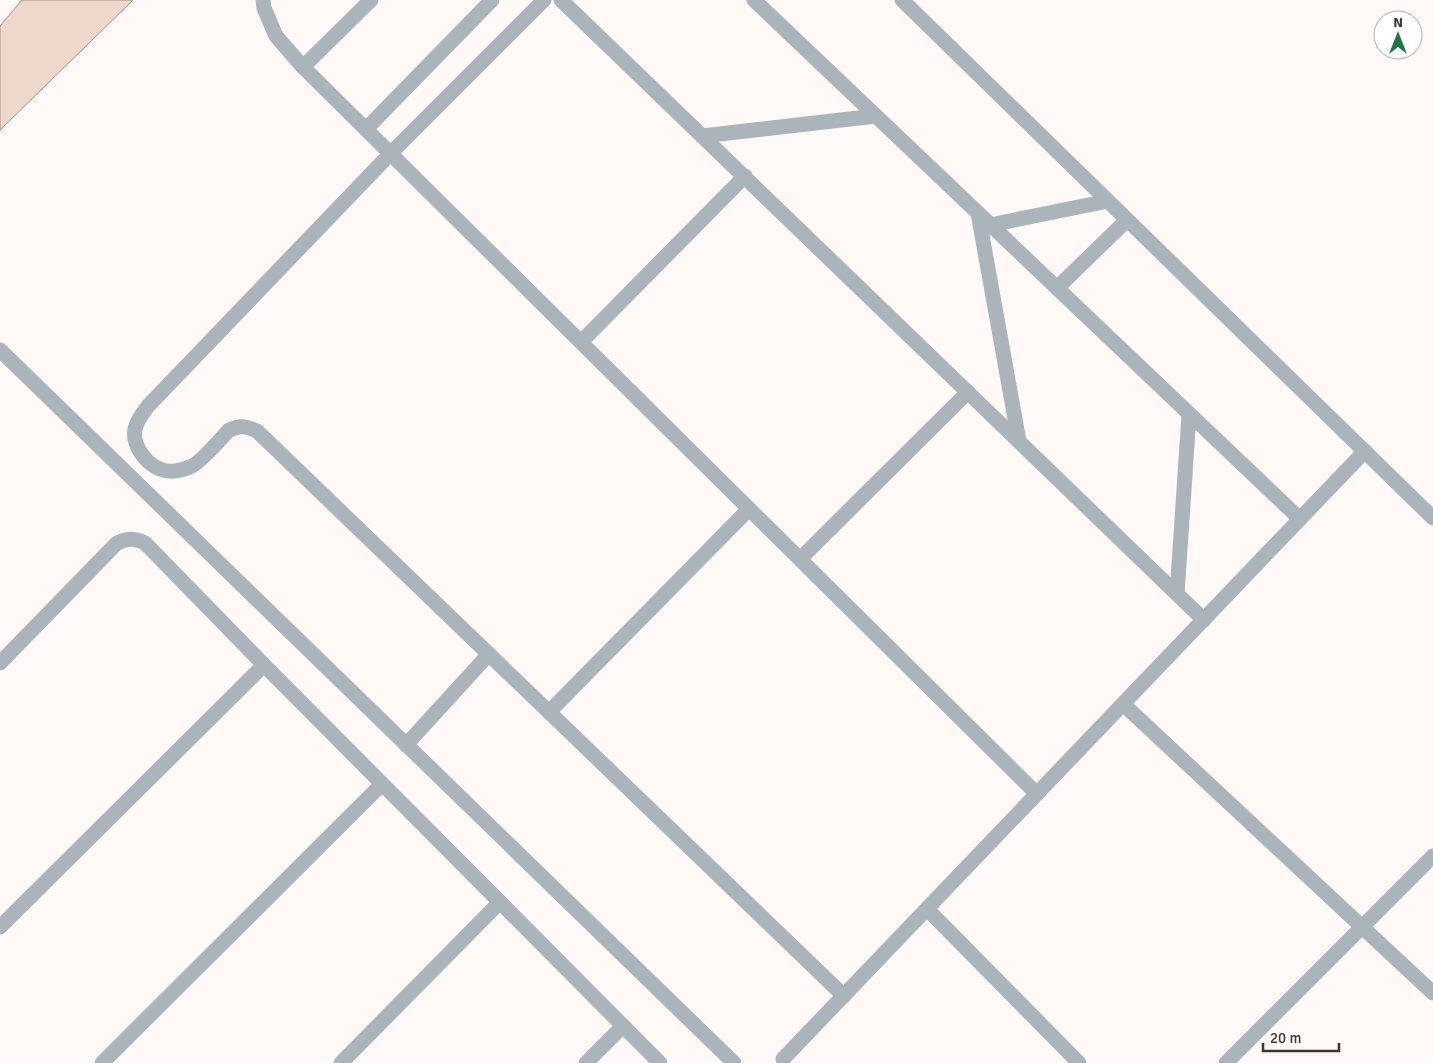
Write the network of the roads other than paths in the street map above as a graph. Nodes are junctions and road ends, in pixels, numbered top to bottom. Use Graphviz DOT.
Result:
graph roads {
  1 [pos="263,0"];
  2 [pos="371,0"];
  3 [pos="492,0"];
  4 [pos="544,0"];
  5 [pos="561,0"];
  6 [pos="754,0"];
  7 [pos="902,0"];
  8 [pos="303,67"];
  9 [pos="876,116"];
  10 [pos="366,129"];
  11 [pos="702,136"];
  12 [pos="391,154"];
  13 [pos="745,176"];
  14 [pos="1108,201"];
  15 [pos="978,213"];
  16 [pos="1127,220"];
  17 [pos="990,225"];
  18 [pos="1057,288"];
  19 [pos="581,342"];
  20 [pos="0,350"];
  21 [pos="968,392"];
  22 [pos="1189,415"];
  23 [pos="1018,441"];
  24 [pos="1365,451"];
  25 [pos="750,509"];
  26 [pos="1433,518"];
  27 [pos="1300,519"];
  28 [pos="800,559"];
  29 [pos="1177,594"];
  30 [pos="1204,620"];
  31 [pos="489,654"];
  32 [pos="0,663"];
  33 [pos="264,665"];
  34 [pos="1123,704"];
  35 [pos="549,712"];
  36 [pos="406,745"];
  37 [pos="382,784"];
  38 [pos="1037,794"];
  39 [pos="1433,856"];
  40 [pos="500,902"];
  41 [pos="927,909"];
  42 [pos="0,927"];
  43 [pos="1362,927"];
  44 [pos="1433,993"];
  45 [pos="844,996"];
  46 [pos="623,1026"];
  47 [pos="783,1059"];
  48 [pos="102,1063"];
  49 [pos="341,1063"];
  50 [pos="586,1063"];
  51 [pos="660,1063"];
  52 [pos="734,1063"];
  53 [pos="1078,1063"];
  54 [pos="1226,1063"];
  1 -- 8 [label="street"];
  2 -- 8 [label="street"];
  3 -- 10 [label="street"];
  4 -- 12 [label="street"];
  5 -- 11 [label="street"];
  6 -- 9 [label="street"];
  7 -- 14 [label="street"];
  8 -- 10 [label="street"];
  9 -- 11 [label="street"];
  9 -- 15 [label="street"];
  10 -- 12 [label="street"];
  11 -- 13 [label="street"];
  12 -- 19 [label="street"];
  12 -- 31 [label="street"];
  13 -- 19 [label="street"];
  13 -- 21 [label="street"];
  14 -- 16 [label="street"];
  14 -- 17 [label="street"];
  15 -- 17 [label="street"];
  15 -- 23 [label="street"];
  16 -- 18 [label="street"];
  16 -- 24 [label="street"];
  17 -- 18 [label="street"];
  18 -- 22 [label="street"];
  19 -- 25 [label="street"];
  20 -- 36 [label="street"];
  21 -- 23 [label="street"];
  21 -- 28 [label="street"];
  22 -- 27 [label="street"];
  22 -- 29 [label="street"];
  23 -- 29 [label="street"];
  24 -- 26 [label="street"];
  24 -- 27 [label="street"];
  25 -- 28 [label="street"];
  25 -- 35 [label="street"];
  27 -- 30 [label="street"];
  28 -- 38 [label="street"];
  29 -- 30 [label="street"];
  30 -- 34 [label="street"];
  31 -- 35 [label="street"];
  31 -- 36 [label="street"];
  32 -- 33 [label="street"];
  33 -- 37 [label="street"];
  33 -- 42 [label="street"];
  34 -- 38 [label="street"];
  34 -- 43 [label="street"];
  35 -- 45 [label="street"];
  36 -- 52 [label="street"];
  37 -- 40 [label="street"];
  37 -- 48 [label="street"];
  38 -- 41 [label="street"];
  39 -- 43 [label="street"];
  40 -- 46 [label="street"];
  40 -- 49 [label="street"];
  41 -- 45 [label="street"];
  41 -- 53 [label="street"];
  43 -- 44 [label="street"];
  43 -- 54 [label="street"];
  45 -- 47 [label="street"];
  46 -- 50 [label="street"];
  46 -- 51 [label="street"];
}
